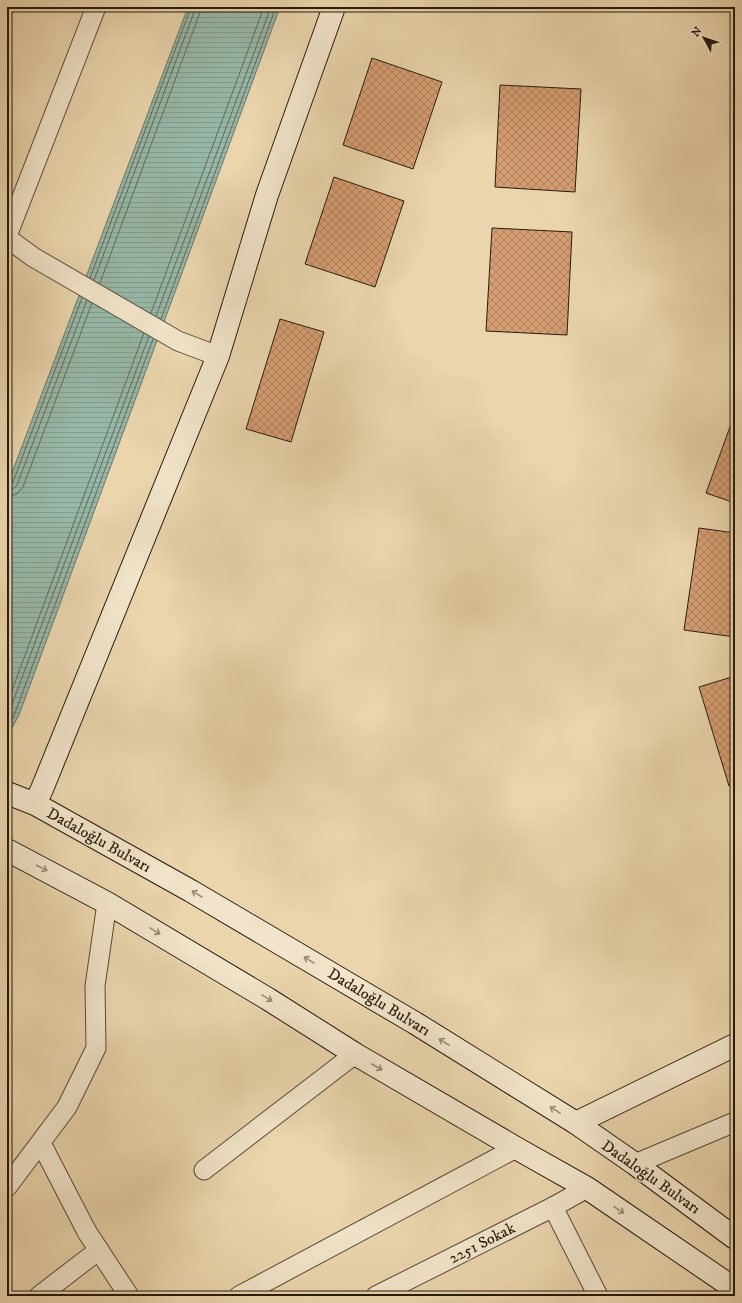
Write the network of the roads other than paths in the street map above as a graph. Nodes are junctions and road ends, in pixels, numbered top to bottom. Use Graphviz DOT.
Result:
graph roads {
  1 [pos="96,7"];
  2 [pos="334,7"];
  3 [pos="7,237"];
  4 [pos="218,356"];
  5 [pos="7,793"];
  6 [pos="34,804"];
  7 [pos="7,850"];
  8 [pos="107,903"];
  9 [pos="735,1045"];
  10 [pos="355,1054"];
  11 [pos="735,1122"];
  12 [pos="576,1123"];
  13 [pos="40,1143"];
  14 [pos="516,1148"];
  15 [pos="635,1164"];
  16 [pos="204,1170"];
  17 [pos="7,1187"];
  18 [pos="587,1188"];
  19 [pos="553,1207"];
  20 [pos="735,1238"];
  21 [pos="99,1250"];
  22 [pos="735,1288"];
  23 [pos="39,1296"];
  24 [pos="129,1296"];
  25 [pos="239,1296"];
  26 [pos="376,1296"];
  27 [pos="598,1296"];
  1 -- 3 [label="street"];
  2 -- 4 [label="main road"];
  3 -- 4 [label="street"];
  4 -- 6 [label="main road"];
  5 -- 6 [label="main road, Dadaloğlu Bulvarı"];
  12 -- 6 [label="main road, Dadaloğlu Bulvarı, one-way"];
  7 -- 8 [label="main road, one-way"];
  8 -- 10 [label="main road, one-way"];
  8 -- 13 [label="street"];
  9 -- 12 [label="main road"];
  10 -- 14 [label="main road, one-way"];
  10 -- 16 [label="street"];
  11 -- 15 [label="street"];
  12 -- 15 [label="main road, Dadaloğlu Bulvarı"];
  13 -- 17 [label="street"];
  13 -- 21 [label="street"];
  14 -- 18 [label="main road"];
  14 -- 25 [label="street"];
  15 -- 20 [label="main road, Dadaloğlu Bulvarı"];
  18 -- 19 [label="street, 2251 Sokak"];
  18 -- 22 [label="main road, one-way"];
  19 -- 26 [label="street, 2251 Sokak"];
  19 -- 27 [label="street"];
  21 -- 23 [label="street"];
  21 -- 24 [label="street"];
}
